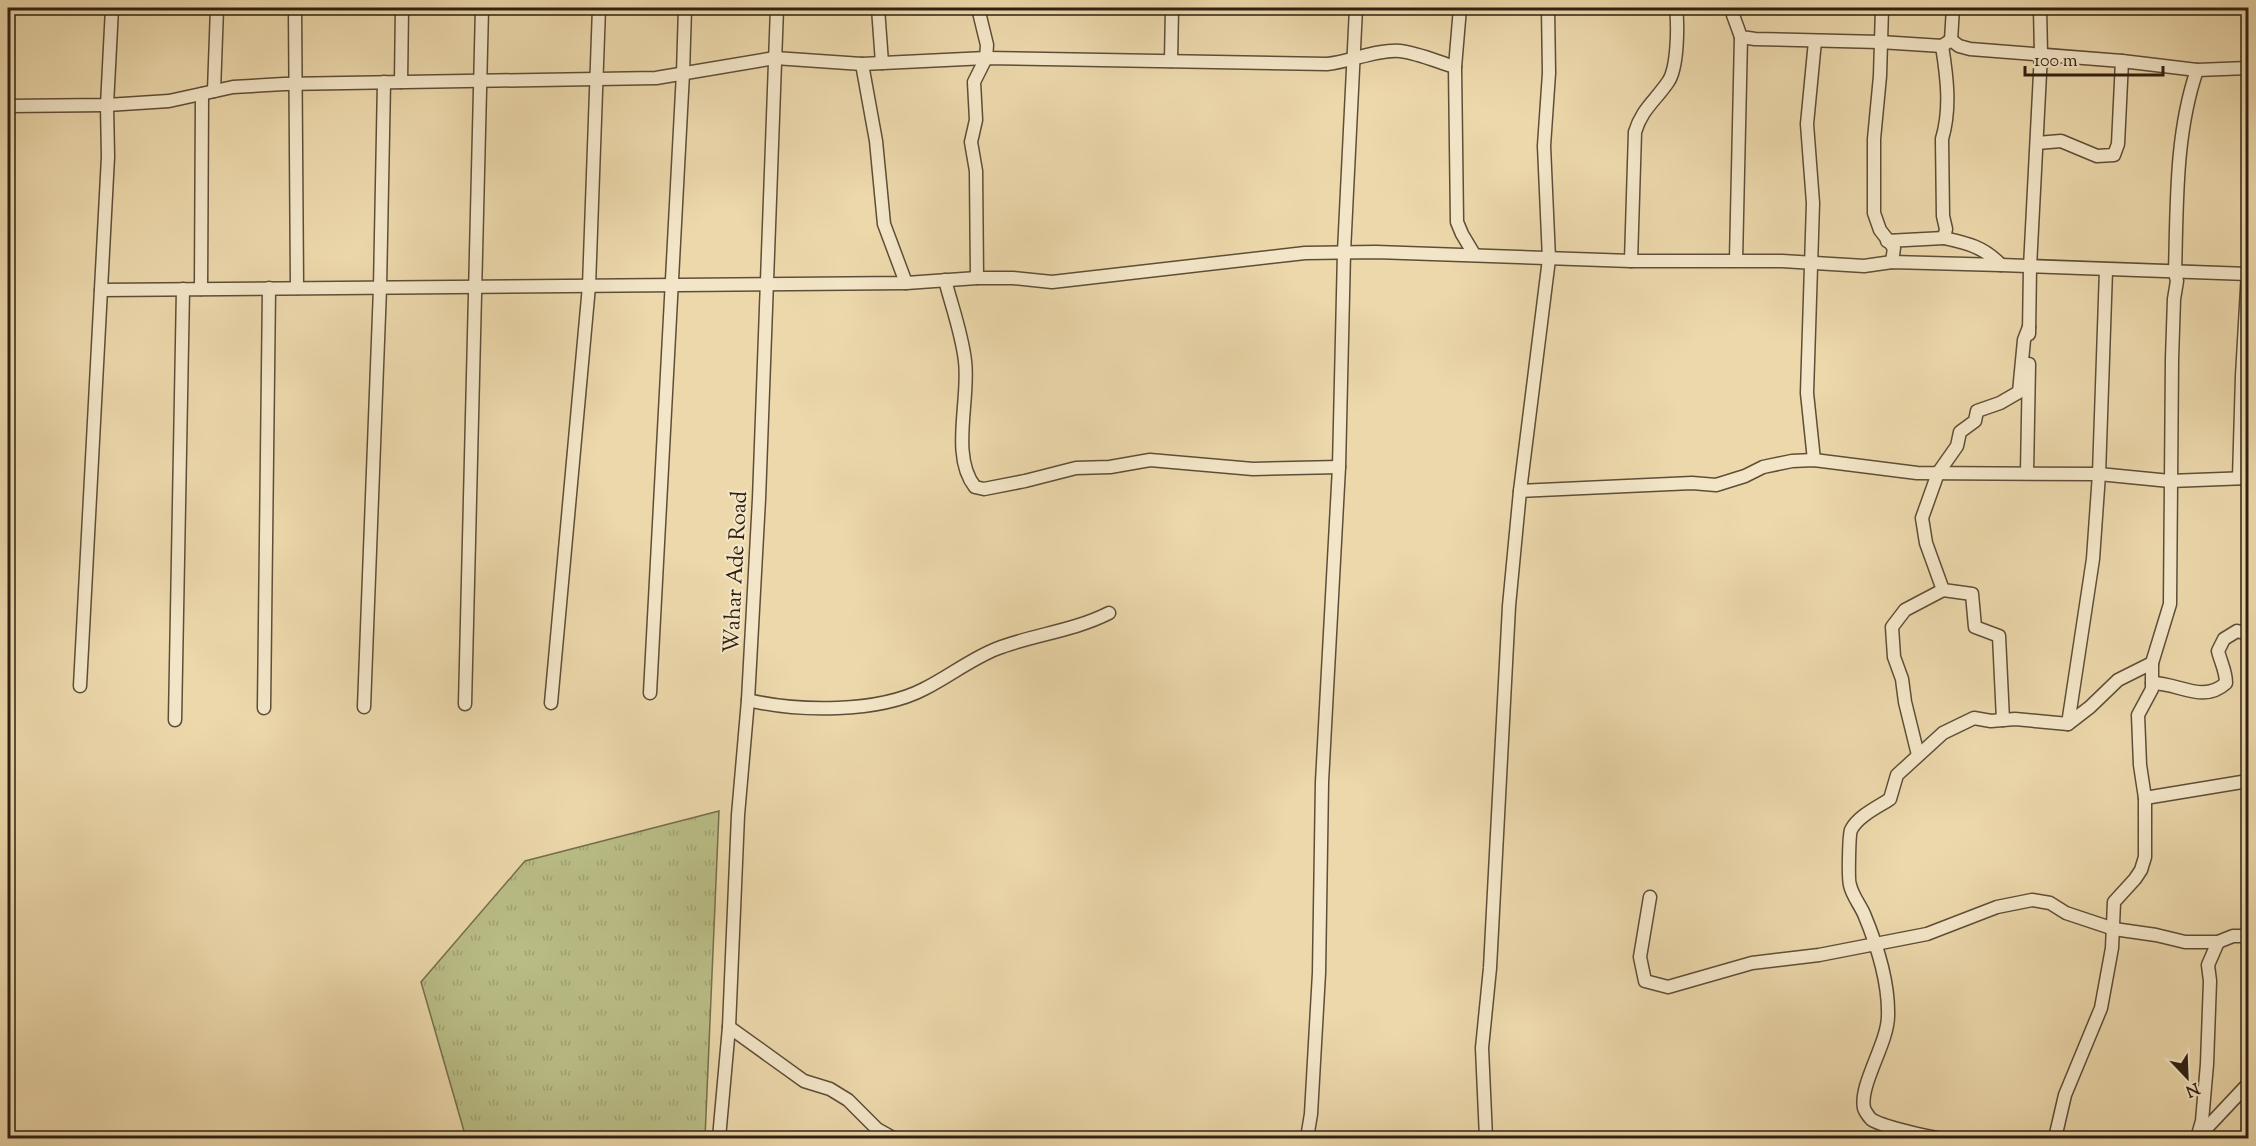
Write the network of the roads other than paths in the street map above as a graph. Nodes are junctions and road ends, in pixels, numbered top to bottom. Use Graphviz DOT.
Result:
graph roads {
  1 [pos="112,8"];
  2 [pos="217,8"];
  3 [pos="295,8"];
  4 [pos="402,8"];
  5 [pos="482,8"];
  6 [pos="599,8"];
  7 [pos="685,8"];
  8 [pos="777,8"];
  9 [pos="878,8"];
  10 [pos="978,8"];
  11 [pos="1172,8"];
  12 [pos="1356,8"];
  13 [pos="1460,8"];
  14 [pos="1548,8"];
  15 [pos="1676,8"];
  16 [pos="1735,8"];
  17 [pos="1882,8"];
  18 [pos="1953,8"];
  19 [pos="2040,8"];
  20 [pos="1741,37"];
  21 [pos="1815,41"];
  22 [pos="1880,42"];
  23 [pos="1947,43"];
  24 [pos="2041,54"];
  25 [pos="775,58"];
  26 [pos="986,58"];
  27 [pos="1354,58"];
  28 [pos="1171,61"];
  29 [pos="2122,61"];
  30 [pos="882,63"];
  31 [pos="862,64"];
  32 [pos="1455,67"];
  33 [pos="2248,68"];
  34 [pos="2197,70"];
  35 [pos="684,73"];
  36 [pos="597,79"];
  37 [pos="481,81"];
  38 [pos="384,82"];
  39 [pos="401,82"];
  40 [pos="295,84"];
  41 [pos="208,92"];
  42 [pos="107,105"];
  43 [pos="8,106"];
  44 [pos="2037,143"];
  45 [pos="1944,237"];
  46 [pos="1887,241"];
  47 [pos="1344,252"];
  48 [pos="1474,254"];
  49 [pos="1550,259"];
  50 [pos="1736,260"];
  51 [pos="1631,261"];
  52 [pos="1892,262"];
  53 [pos="1811,263"];
  54 [pos="2001,265"];
  55 [pos="2030,267"];
  56 [pos="2106,270"];
  57 [pos="2175,273"];
  58 [pos="2248,273"];
  59 [pos="976,278"];
  60 [pos="945,280"];
  61 [pos="906,283"];
  62 [pos="672,285"];
  63 [pos="767,285"];
  64 [pos="589,286"];
  65 [pos="476,287"];
  66 [pos="268,288"];
  67 [pos="297,288"];
  68 [pos="380,288"];
  69 [pos="183,289"];
  70 [pos="201,289"];
  71 [pos="101,290"];
  72 [pos="2029,327"];
  73 [pos="1814,460"];
  74 [pos="1339,467"];
  75 [pos="1938,473"];
  76 [pos="2027,473"];
  77 [pos="2099,474"];
  78 [pos="2244,478"];
  79 [pos="2170,481"];
  80 [pos="1520,491"];
  81 [pos="1943,590"];
  82 [pos="1109,613"];
  83 [pos="2248,634"];
  84 [pos="2152,663"];
  85 [pos="2152,683"];
  86 [pos="81,686"];
  87 [pos="650,693"];
  88 [pos="748,700"];
  89 [pos="551,703"];
  90 [pos="465,704"];
  91 [pos="364,707"];
  92 [pos="264,708"];
  93 [pos="175,720"];
  94 [pos="2003,720"];
  95 [pos="2068,724"];
  96 [pos="1918,755"];
  97 [pos="2248,781"];
  98 [pos="2145,798"];
  99 [pos="1650,897"];
  100 [pos="2114,929"];
  101 [pos="2248,936"];
  102 [pos="2218,942"];
  103 [pos="1875,944"];
  104 [pos="729,1027"];
  105 [pos="2248,1084"];
  106 [pos="719,1138"];
  107 [pos="893,1138"];
  108 [pos="1307,1138"];
  109 [pos="1486,1138"];
  110 [pos="1937,1138"];
  111 [pos="2055,1138"];
  112 [pos="2198,1138"];
  1 -- 42 [label="street"];
  2 -- 41 [label="street"];
  3 -- 40 [label="street"];
  4 -- 39 [label="street"];
  5 -- 37 [label="street"];
  6 -- 36 [label="street"];
  7 -- 35 [label="street"];
  8 -- 25 [label="street, Wahar Ade Road"];
  9 -- 30 [label="street"];
  10 -- 26 [label="street"];
  11 -- 28 [label="street"];
  12 -- 27 [label="street"];
  13 -- 32 [label="street"];
  14 -- 49 [label="street"];
  15 -- 51 [label="street"];
  16 -- 20 [label="street"];
  17 -- 22 [label="street"];
  18 -- 23 [label="street"];
  19 -- 24 [label="street"];
  20 -- 21 [label="street"];
  20 -- 50 [label="street"];
  21 -- 22 [label="street"];
  21 -- 53 [label="street"];
  22 -- 23 [label="street"];
  22 -- 46 [label="street"];
  23 -- 24 [label="street"];
  23 -- 45 [label="street"];
  24 -- 29 [label="street"];
  24 -- 44 [label="street"];
  25 -- 31 [label="street"];
  25 -- 35 [label="street"];
  25 -- 63 [label="street, Wahar Ade Road"];
  26 -- 28 [label="street"];
  26 -- 30 [label="street"];
  26 -- 59 [label="street"];
  27 -- 28 [label="street"];
  27 -- 32 [label="street"];
  27 -- 47 [label="street"];
  29 -- 34 [label="street"];
  29 -- 44 [label="street"];
  30 -- 31 [label="street"];
  31 -- 61 [label="street"];
  32 -- 48 [label="street"];
  33 -- 34 [label="street"];
  34 -- 57 [label="street"];
  35 -- 36 [label="street"];
  35 -- 62 [label="street"];
  36 -- 37 [label="street"];
  36 -- 64 [label="street"];
  37 -- 39 [label="street"];
  37 -- 65 [label="street"];
  38 -- 39 [label="street"];
  38 -- 40 [label="street"];
  38 -- 68 [label="street"];
  40 -- 41 [label="street"];
  40 -- 67 [label="street"];
  41 -- 42 [label="street"];
  41 -- 70 [label="street"];
  42 -- 43 [label="street"];
  42 -- 71 [label="street"];
  44 -- 55 [label="street"];
  45 -- 46 [label="street"];
  45 -- 54 [label="street"];
  46 -- 52 [label="street"];
  47 -- 48 [label="street"];
  47 -- 59 [label="street"];
  47 -- 74 [label="street"];
  48 -- 49 [label="street"];
  49 -- 51 [label="street"];
  49 -- 80 [label="street"];
  50 -- 51 [label="street"];
  50 -- 53 [label="street"];
  52 -- 53 [label="street"];
  52 -- 54 [label="street"];
  53 -- 73 [label="street"];
  54 -- 55 [label="street"];
  55 -- 56 [label="street"];
  55 -- 72 [label="street"];
  56 -- 57 [label="street"];
  56 -- 77 [label="street"];
  57 -- 58 [label="street"];
  57 -- 79 [label="street"];
  58 -- 78 [label="street"];
  59 -- 60 [label="street"];
  60 -- 61 [label="street"];
  60 -- 74 [label="street"];
  61 -- 63 [label="street"];
  62 -- 63 [label="street"];
  62 -- 64 [label="street"];
  62 -- 87 [label="street"];
  63 -- 88 [label="street, Wahar Ade Road"];
  64 -- 65 [label="street"];
  64 -- 89 [label="street"];
  65 -- 68 [label="street"];
  65 -- 90 [label="street"];
  66 -- 67 [label="street"];
  66 -- 70 [label="street"];
  66 -- 92 [label="street"];
  67 -- 68 [label="street"];
  68 -- 91 [label="street"];
  69 -- 70 [label="street"];
  69 -- 71 [label="street"];
  69 -- 93 [label="street"];
  71 -- 86 [label="street"];
  72 -- 75 [label="street"];
  72 -- 76 [label="street"];
  73 -- 75 [label="street"];
  73 -- 80 [label="street"];
  74 -- 108 [label="street"];
  75 -- 76 [label="street"];
  75 -- 81 [label="street"];
  76 -- 77 [label="street"];
  77 -- 79 [label="street"];
  77 -- 95 [label="street"];
  78 -- 79 [label="street"];
  79 -- 84 [label="street"];
  80 -- 109 [label="street"];
  81 -- 94 [label="street"];
  81 -- 96 [label="street"];
  82 -- 88 [label="street"];
  83 -- 85 [label="street"];
  84 -- 85 [label="street"];
  84 -- 95 [label="street"];
  85 -- 98 [label="street"];
  88 -- 104 [label="street, Wahar Ade Road"];
  94 -- 95 [label="street"];
  94 -- 96 [label="street"];
  96 -- 103 [label="street"];
  97 -- 98 [label="street"];
  98 -- 100 [label="street"];
  99 -- 103 [label="street"];
  100 -- 102 [label="street"];
  100 -- 103 [label="street"];
  100 -- 111 [label="street"];
  101 -- 102 [label="street"];
  102 -- 112 [label="street"];
  103 -- 110 [label="street"];
  104 -- 106 [label="street, Wahar Ade Road"];
  104 -- 107 [label="street"];
  105 -- 112 [label="street"];
}
